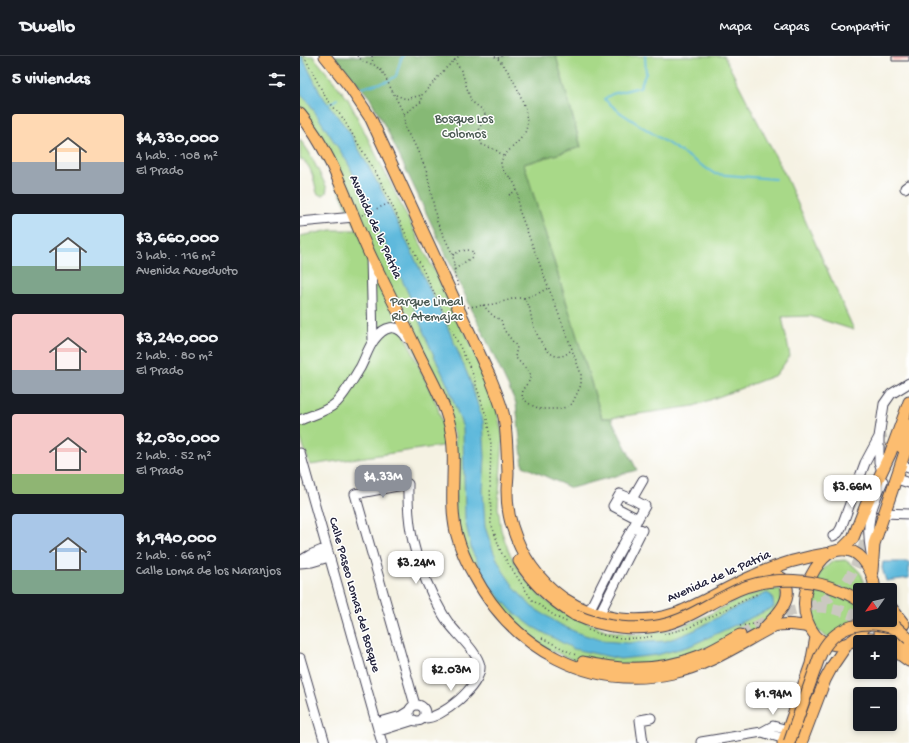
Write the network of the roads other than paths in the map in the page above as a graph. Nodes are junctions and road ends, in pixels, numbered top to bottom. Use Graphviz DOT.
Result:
graph roads {
  1 [pos="325,56"];
  2 [pos="300,114"];
  3 [pos="358,216"];
  4 [pos="300,222"];
  5 [pos="371,256"];
  6 [pos="373,340"];
  7 [pos="427,371"];
  8 [pos="909,383"];
  9 [pos="909,402"];
  10 [pos="300,420"];
  11 [pos="909,425"];
  12 [pos="879,437"];
  13 [pos="909,440"];
  14 [pos="300,453"];
  15 [pos="506,460"];
  16 [pos="905,467"];
  17 [pos="883,476"];
  18 [pos="896,479"];
  19 [pos="644,480"];
  20 [pos="909,483"];
  21 [pos="632,500"];
  22 [pos="881,511"];
  23 [pos="909,514"];
  24 [pos="636,522"];
  25 [pos="833,536"];
  26 [pos="836,551"];
  27 [pos="328,553"];
  28 [pos="872,556"];
  29 [pos="614,560"];
  30 [pos="300,562"];
  31 [pos="624,565"];
  32 [pos="875,583"];
  33 [pos="730,588"];
  34 [pos="853,597"];
  35 [pos="594,613"];
  36 [pos="897,617"];
  37 [pos="810,627"];
  38 [pos="865,627"];
  39 [pos="904,628"];
  40 [pos="737,632"];
  41 [pos="760,634"];
  42 [pos="881,635"];
  43 [pos="816,637"];
  44 [pos="909,639"];
  45 [pos="852,641"];
  46 [pos="897,645"];
  47 [pos="909,650"];
  48 [pos="544,652"];
  49 [pos="897,652"];
  50 [pos="300,658"];
  51 [pos="909,660"];
  52 [pos="412,708"];
  53 [pos="423,718"];
  54 [pos="651,718"];
  55 [pos="414,720"];
  56 [pos="378,727"];
  57 [pos="786,739"];
  58 [pos="701,742"];
  59 [pos="325,743"];
  60 [pos="382,743"];
  61 [pos="643,743"];
  62 [pos="801,743"];
  1 -- 15 [label="main road, Avenida de la Patria"];
  2 -- 3 [label="main road, Avenida de la Patria"];
  3 -- 4 [label="street"];
  3 -- 5 [label="main road, Avenida de la Patria"];
  5 -- 6 [label="street"];
  5 -- 7 [label="main road, Avenida de la Patria"];
  6 -- 7 [label="street"];
  6 -- 10 [label="street"];
  7 -- 48 [label="main road, Avenida de la Patria"];
  8 -- 12 [label="street"];
  9 -- 17 [label="main road"];
  11 -- 22 [label="main road"];
  12 -- 17 [label="street"];
  12 -- 25 [label="street"];
  13 -- 16 [label="main road"];
  14 -- 27 [label="street, Calle Paseo Lomas del Bosque"];
  15 -- 34 [label="main road, Avenida de la Patria, bridge"];
  15 -- 35 [label="main road, Avenida de la Patria"];
  16 -- 18 [label="main road"];
  17 -- 26 [label="main road"];
  17 -- 28 [label="street"];
  18 -- 20 [label="street"];
  18 -- 22 [label="main road"];
  19 -- 21 [label="street"];
  21 -- 24 [label="street"];
  21 -- 24 [label="street"];
  22 -- 23 [label="street"];
  22 -- 28 [label="main road"];
  24 -- 29 [label="street"];
  24 -- 31 [label="street"];
  26 -- 32 [label="main road"];
  26 -- 33 [label="main road, Avenida de la Patria"];
  26 -- 37 [label="main road"];
  27 -- 30 [label="street"];
  27 -- 56 [label="street, Calle Paseo Lomas del Bosque"];
  28 -- 32 [label="main road"];
  29 -- 31 [label="street"];
  29 -- 35 [label="street"];
  31 -- 35 [label="street"];
  33 -- 35 [label="main road, Avenida de la Patria"];
  33 -- 41 [label="main road"];
  36 -- 39 [label="main road"];
  37 -- 41 [label="main road, Avenida de la Patria"];
  37 -- 43 [label="main road"];
  38 -- 45 [label="main road"];
  39 -- 42 [label="main road"];
  39 -- 44 [label="main road, bridge"];
  39 -- 57 [label="main road, bridge"];
  40 -- 48 [label="main road, Avenida de la Patria"];
  41 -- 48 [label="main road, Avenida de la Patria"];
  43 -- 45 [label="main road"];
  43 -- 57 [label="main road"];
  45 -- 62 [label="main road"];
  46 -- 47 [label="main road"];
  49 -- 51 [label="main road"];
  50 -- 59 [label="street"];
  52 -- 53 [label="street"];
  52 -- 53 [label="street"];
  52 -- 55 [label="street"];
  52 -- 56 [label="street"];
  53 -- 55 [label="street"];
  54 -- 61 [label="street"];
  55 -- 56 [label="street"];
  56 -- 60 [label="street, Calle Paseo Lomas del Bosque"];
  57 -- 58 [label="street"];
}
